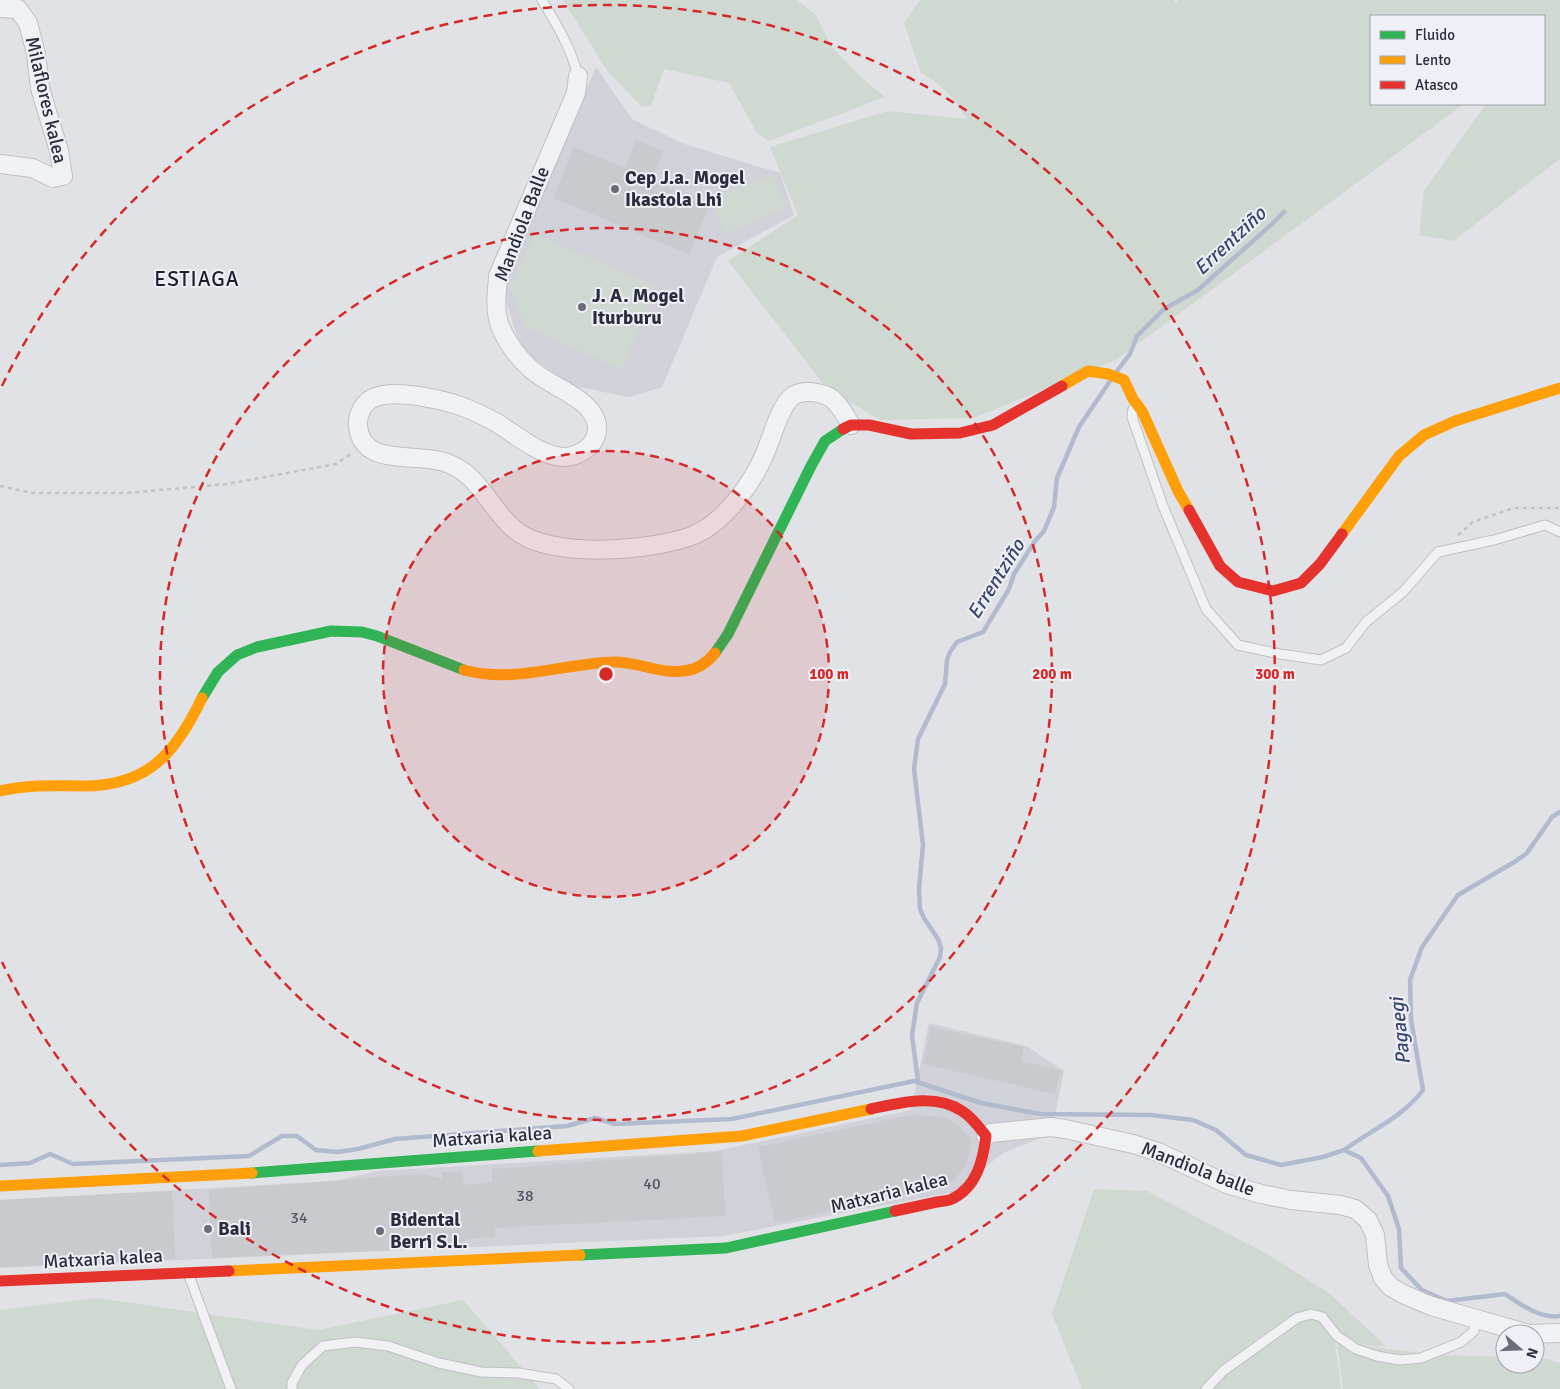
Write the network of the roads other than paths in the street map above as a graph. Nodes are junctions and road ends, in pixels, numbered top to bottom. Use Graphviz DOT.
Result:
graph roads {
  1 [pos="542,0"];
  2 [pos="0,8"];
  3 [pos="578,76"];
  4 [pos="0,164"];
  5 [pos="1560,388"];
  6 [pos="1133,399"];
  7 [pos="851,425"];
  8 [pos="1560,532"];
  9 [pos="0,791"];
  10 [pos="986,1136"];
  11 [pos="0,1186"];
  12 [pos="188,1273"];
  13 [pos="0,1281"];
  14 [pos="1476,1318"];
  15 [pos="1560,1333"];
  16 [pos="231,1389"];
  17 [pos="292,1389"];
  18 [pos="569,1389"];
  19 [pos="1206,1389"];
  1 -- 3 [label="lane"];
  2 -- 4 [label="street, Milaflores kalea"];
  3 -- 7 [label="street, Mandiola Balle"];
  5 -- 6 [label="street"];
  6 -- 7 [label="street"];
  6 -- 8 [label="lane"];
  7 -- 9 [label="street"];
  10 -- 11 [label="street, Matxaria kalea"];
  10 -- 12 [label="street, Matxaria kalea"];
  10 -- 14 [label="street, Mandiola balle"];
  12 -- 13 [label="street, Matxaria kalea"];
  12 -- 16 [label="lane"];
  14 -- 15 [label="street, Mandiola balle"];
  14 -- 19 [label="lane"];
  17 -- 18 [label="lane"];
}
